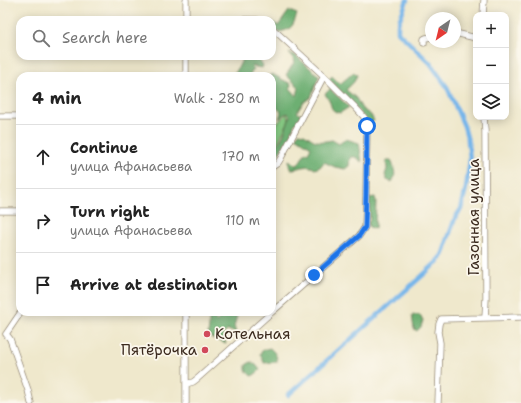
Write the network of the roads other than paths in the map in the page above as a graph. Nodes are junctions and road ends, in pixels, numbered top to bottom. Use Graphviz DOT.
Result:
graph roads {
  1 [pos="186,0"];
  2 [pos="484,0"];
  3 [pos="483,12"];
  4 [pos="186,16"];
  5 [pos="276,32"];
  6 [pos="461,34"];
  7 [pos="473,37"];
  8 [pos="425,38"];
  9 [pos="424,43"];
  10 [pos="186,60"];
  11 [pos="186,72"];
  12 [pos="324,76"];
  13 [pos="0,116"];
  14 [pos="16,116"];
  15 [pos="484,120"];
  16 [pos="276,165"];
  17 [pos="0,211"];
  18 [pos="16,211"];
  19 [pos="276,309"];
  20 [pos="18,316"];
  21 [pos="186,316"];
  22 [pos="268,316"];
  23 [pos="485,318"];
  24 [pos="521,318"];
  25 [pos="0,332"];
  26 [pos="6,334"];
  27 [pos="186,384"];
  28 [pos="30,403"];
  29 [pos="186,403"];
  30 [pos="438,403"];
  1 -- 4 [label="street"];
  2 -- 3 [label="street"];
  5 -- 12 [label="street"];
  6 -- 7 [label="street"];
  8 -- 9 [label="street"];
  10 -- 11 [label="street"];
  12 -- 16 [label="street"];
  12 -- 19 [label="street"];
  13 -- 14 [label="street"];
  15 -- 23 [label="street, Газонная улица"];
  17 -- 18 [label="street"];
  20 -- 26 [label="street"];
  21 -- 27 [label="street"];
  22 -- 27 [label="street"];
  23 -- 24 [label="street"];
  23 -- 30 [label="street"];
  25 -- 26 [label="street"];
  26 -- 28 [label="street"];
  27 -- 29 [label="street"];
}
